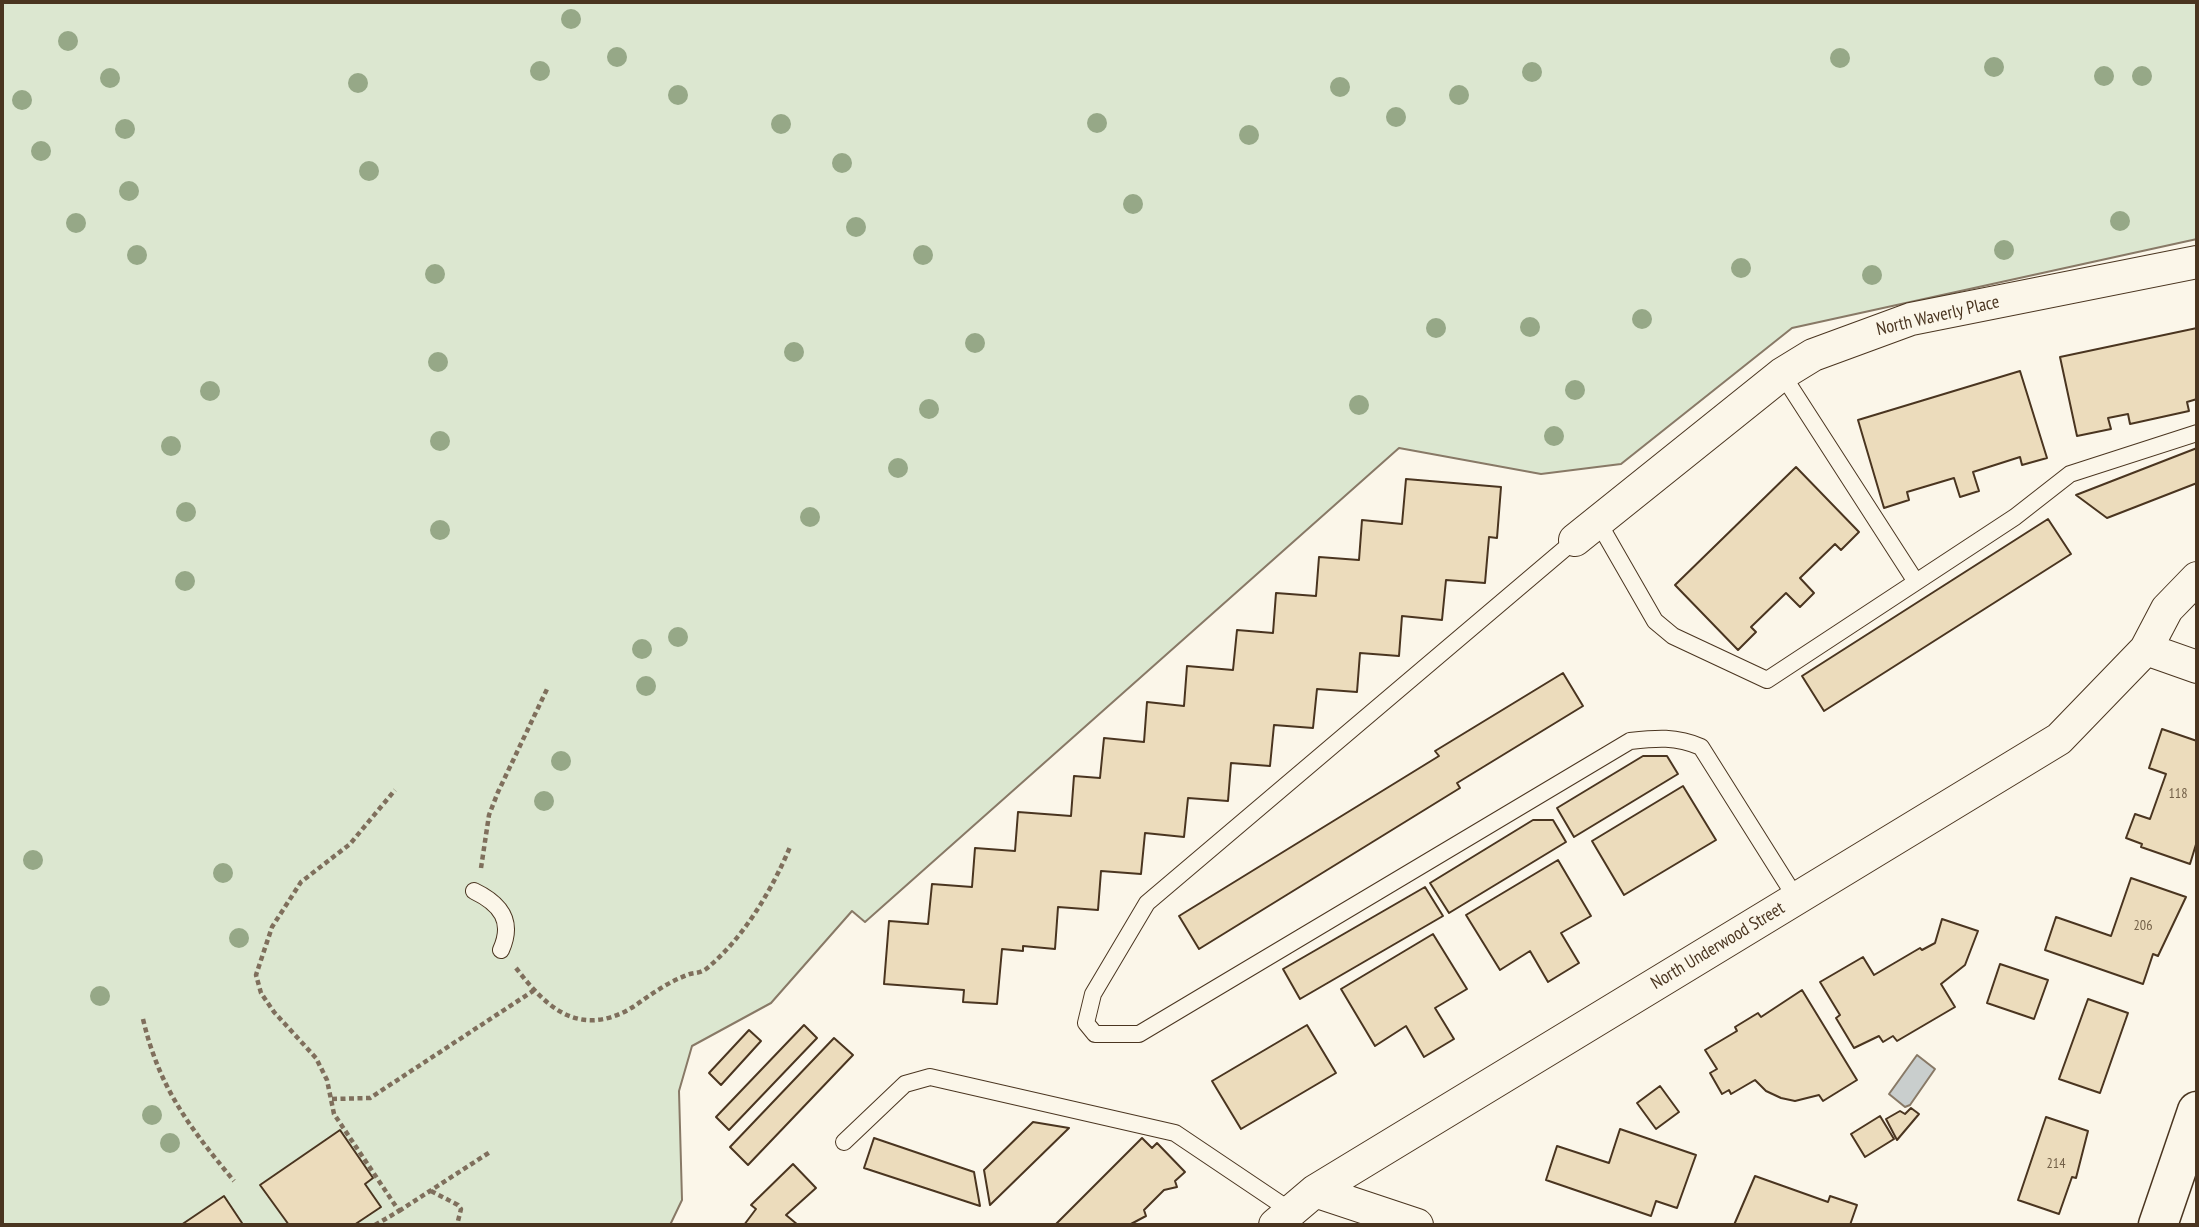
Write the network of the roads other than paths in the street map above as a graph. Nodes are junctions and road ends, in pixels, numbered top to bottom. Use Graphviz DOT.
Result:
graph roads {
  1 [pos="2197,261"];
  2 [pos="1782,374"];
  3 [pos="2197,433"];
  4 [pos="1586,530"];
  5 [pos="2197,578"];
  6 [pos="1916,582"];
  7 [pos="2146,649"];
  8 [pos="2197,667"];
  9 [pos="474,891"];
  10 [pos="1796,898"];
  11 [pos="501,950"];
  12 [pos="2197,1111"];
  13 [pos="844,1142"];
  14 [pos="1294,1209"];
  15 [pos="1417,1225"];
  16 [pos="2158,1225"];
  1 -- 2 [label="street, North Waverly Place"];
  2 -- 4 [label="street, North Waverly Place"];
  2 -- 6 [label="lane"];
  3 -- 6 [label="lane"];
  4 -- 6 [label="lane"];
  4 -- 10 [label="lane"];
  5 -- 7 [label="street, North Underwood Street"];
  7 -- 8 [label="street"];
  7 -- 10 [label="street, North Underwood Street"];
  9 -- 11 [label="lane"];
  10 -- 14 [label="street, North Underwood Street"];
  12 -- 16 [label="street"];
  13 -- 14 [label="lane"];
  14 -- 15 [label="street"];
}
